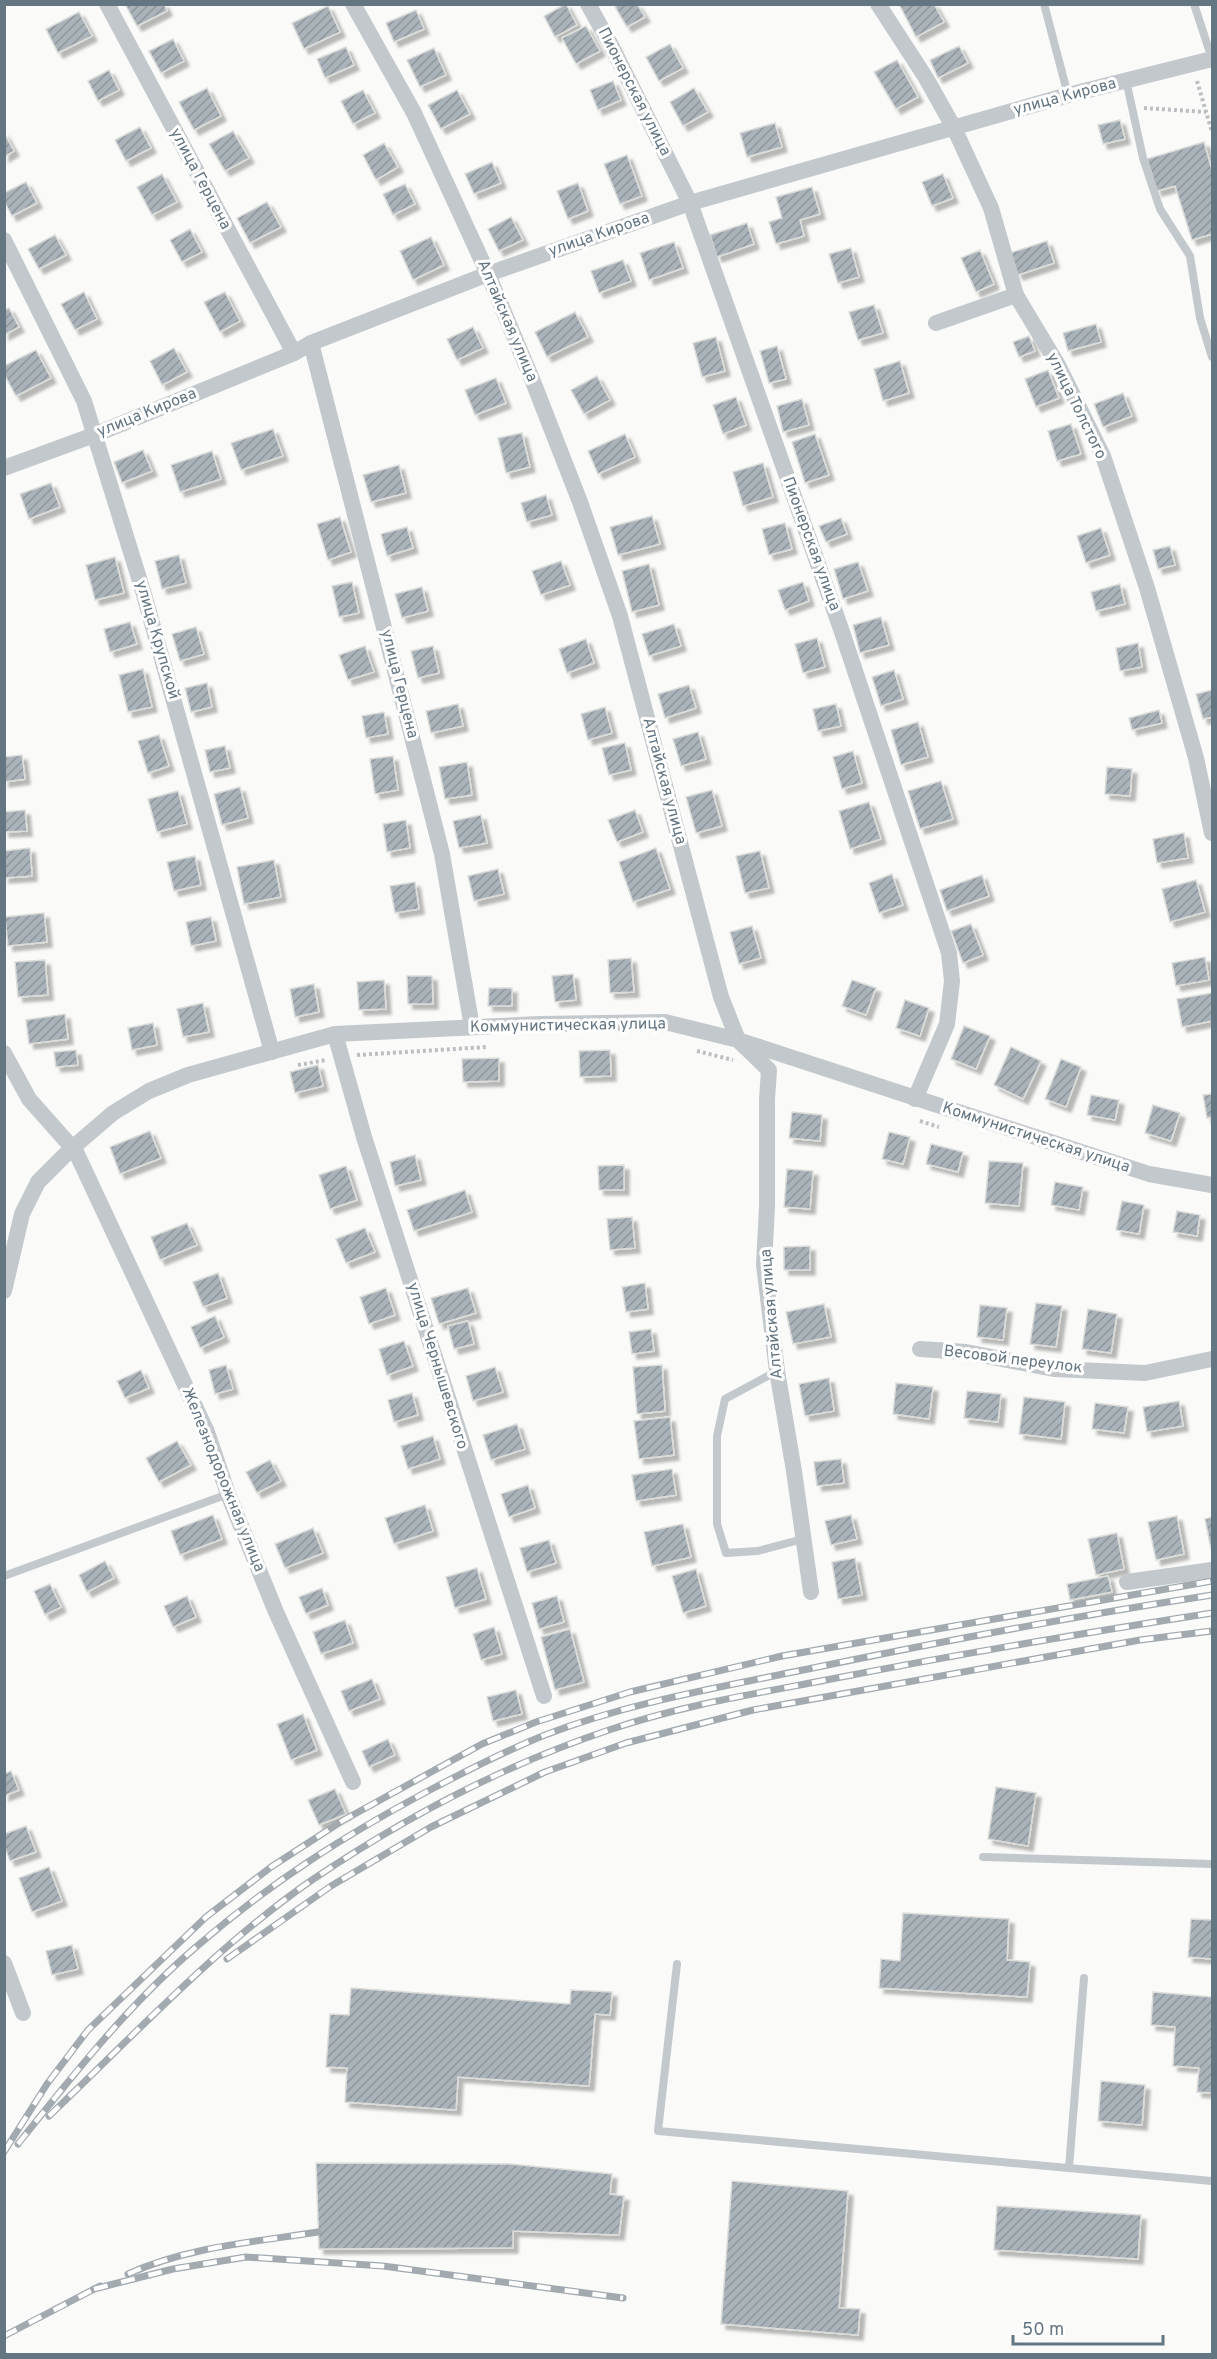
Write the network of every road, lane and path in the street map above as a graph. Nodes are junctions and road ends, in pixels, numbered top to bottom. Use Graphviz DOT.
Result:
graph roads {
  1 [pos="107,4"];
  2 [pos="353,4"];
  3 [pos="588,4"];
  4 [pos="878,4"];
  5 [pos="1044,4"];
  6 [pos="1194,4"];
  7 [pos="1212,59"];
  8 [pos="1192,63"];
  9 [pos="1126,80"];
  10 [pos="1068,95"];
  11 [pos="1132,107"];
  12 [pos="1206,112"];
  13 [pos="954,128"];
  14 [pos="1212,132"];
  15 [pos="690,202"];
  16 [pos="4,240"];
  17 [pos="488,274"];
  18 [pos="1016,295"];
  19 [pos="936,323"];
  20 [pos="311,343"];
  21 [pos="294,353"];
  22 [pos="1212,357"];
  23 [pos="93,435"];
  24 [pos="4,468"];
  25 [pos="1212,833"];
  26 [pos="472,1027"];
  27 [pos="335,1034"];
  28 [pos="738,1040"];
  29 [pos="493,1046"];
  30 [pos="691,1049"];
  31 [pos="272,1052"];
  32 [pos="4,1053"];
  33 [pos="341,1056"];
  34 [pos="736,1061"];
  35 [pos="287,1067"];
  36 [pos="915,1099"];
  37 [pos="911,1118"];
  38 [pos="944,1128"];
  39 [pos="71,1149"];
  40 [pos="1212,1185"];
  41 [pos="4,1291"];
  42 [pos="920,1349"];
  43 [pos="1212,1359"];
  44 [pos="777,1371"];
  45 [pos="228,1494"];
  46 [pos="803,1539"];
  47 [pos="1212,1570"];
  48 [pos="4,1576"];
  49 [pos="1127,1582"];
  50 [pos="811,1592"];
  51 [pos="544,1696"];
  52 [pos="353,1782"];
  53 [pos="983,1857"];
  54 [pos="1212,1864"];
  55 [pos="4,1963"];
  56 [pos="677,1964"];
  57 [pos="1084,1978"];
  58 [pos="23,2013"];
  59 [pos="1069,2168"];
  60 [pos="1212,2181"];
  1 -- 21 [label="street, улица Герцена"];
  2 -- 17 [label="street, Алтайская улица"];
  3 -- 15 [label="street, Пионерская улица"];
  4 -- 13 [label="street, улица Толстого"];
  5 -- 10 [label="lane"];
  6 -- 7 [label="lane"];
  7 -- 8 [label="street, улица Кирова"];
  8 -- 9 [label="street, улица Кирова"];
  8 -- 12 [label="path"];
  9 -- 10 [label="street, улица Кирова"];
  9 -- 11 [label="lane"];
  10 -- 13 [label="street, улица Кирова"];
  11 -- 12 [label="path"];
  11 -- 22 [label="lane"];
  12 -- 14 [label="path"];
  13 -- 15 [label="street, улица Кирова"];
  13 -- 18 [label="street, улица Толстого"];
  15 -- 17 [label="street, улица Кирова"];
  15 -- 36 [label="street, Пионерская улица"];
  16 -- 23 [label="street, улица Крупской"];
  17 -- 20 [label="street, улица Кирова"];
  17 -- 28 [label="street, Алтайская улица"];
  18 -- 19 [label="street"];
  18 -- 25 [label="street, улица Толстого"];
  20 -- 21 [label="street, улица Кирова"];
  20 -- 26 [label="street, улица Герцена"];
  21 -- 23 [label="street, улица Кирова"];
  23 -- 24 [label="street, улица Кирова"];
  23 -- 31 [label="street, улица Крупской"];
  26 -- 27 [label="street, Коммунистическая улица"];
  26 -- 28 [label="street, Коммунистическая улица"];
  27 -- 31 [label="street, Коммунистическая улица"];
  27 -- 33 [label="street, улица Чернышевского"];
  28 -- 36 [label="street, Коммунистическая улица"];
  28 -- 44 [label="street, Алтайская улица"];
  29 -- 33 [label="path"];
  30 -- 34 [label="path"];
  31 -- 39 [label="street, Коммунистическая улица"];
  32 -- 39 [label="street, Железнодорожная улица"];
  33 -- 35 [label="path"];
  33 -- 51 [label="street, улица Чернышевского"];
  36 -- 40 [label="street, Коммунистическая улица"];
  37 -- 38 [label="path"];
  39 -- 41 [label="street"];
  39 -- 45 [label="street, Железнодорожная улица"];
  42 -- 43 [label="street, Весовой переулок"];
  44 -- 46 [label="street, Алтайская улица"];
  44 -- 46 [label="lane"];
  45 -- 48 [label="lane"];
  45 -- 52 [label="street, Железнодорожная улица"];
  46 -- 50 [label="street, Алтайская улица"];
  47 -- 49 [label="street"];
  53 -- 54 [label="lane"];
  55 -- 58 [label="street"];
  56 -- 59 [label="lane"];
  57 -- 59 [label="lane"];
  59 -- 60 [label="lane"];
}
